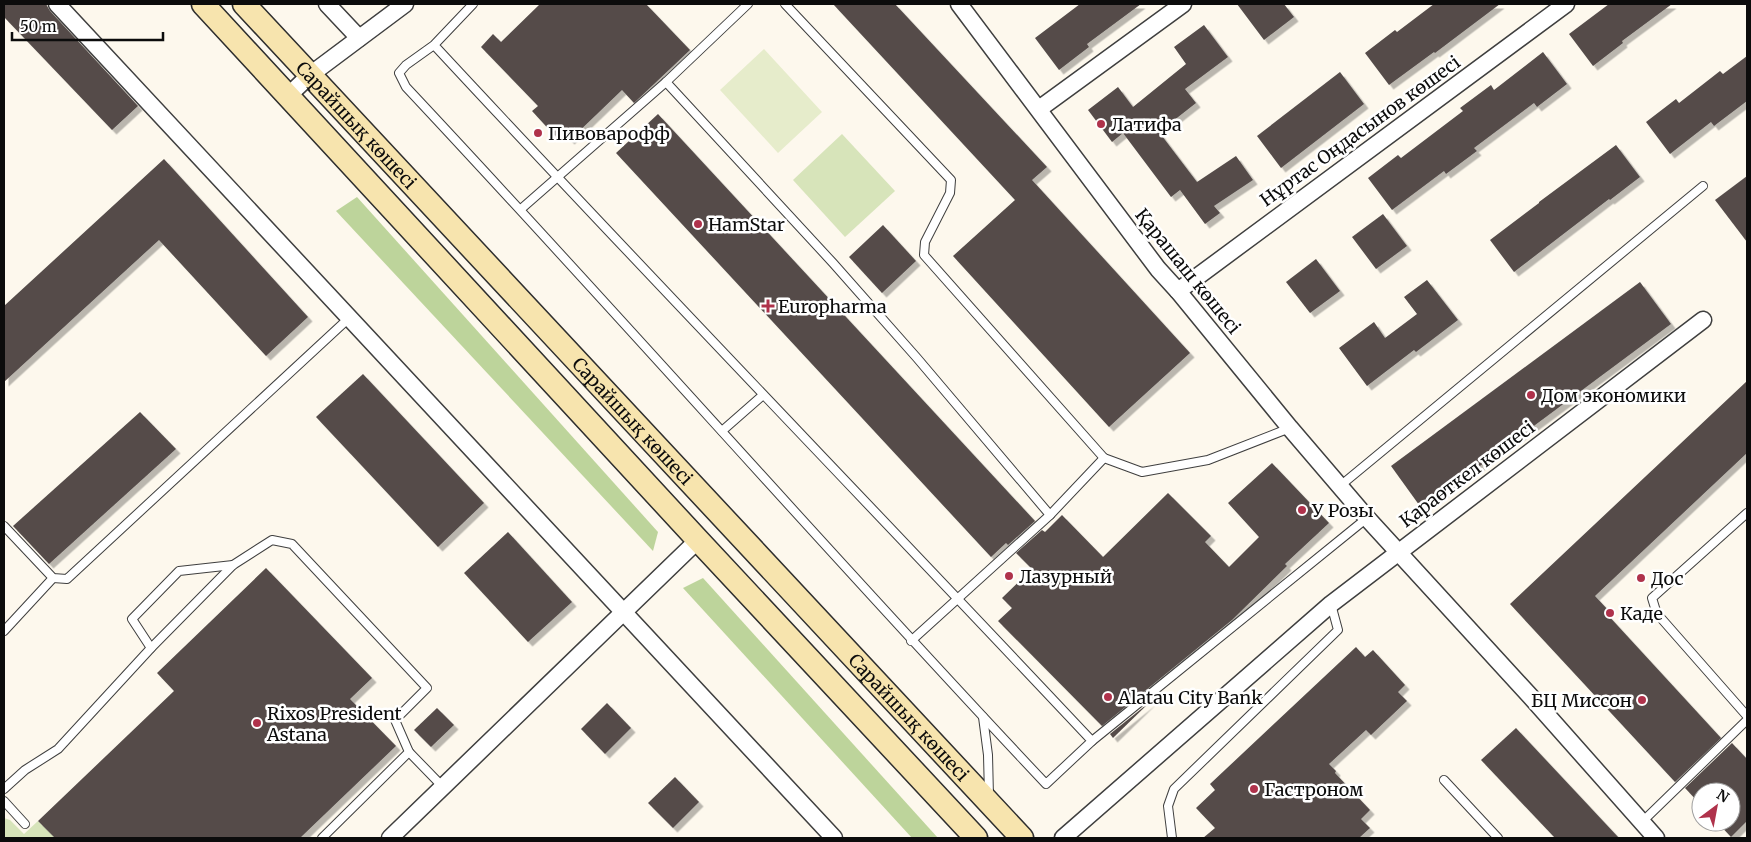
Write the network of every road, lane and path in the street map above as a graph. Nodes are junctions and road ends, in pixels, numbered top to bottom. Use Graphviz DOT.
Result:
graph roads {
  1 [pos="57,4"];
  2 [pos="203,4"];
  3 [pos="244,4"];
  4 [pos="326,4"];
  5 [pos="405,4"];
  6 [pos="473,4"];
  7 [pos="748,4"];
  8 [pos="785,4"];
  9 [pos="959,4"];
  10 [pos="1183,4"];
  11 [pos="1566,4"];
  12 [pos="359,38"];
  13 [pos="434,45"];
  14 [pos="310,75"];
  15 [pos="666,82"];
  16 [pos="289,96"];
  17 [pos="1039,109"];
  18 [pos="557,177"];
  19 [pos="1703,186"];
  20 [pos="520,209"];
  21 [pos="1178,291"];
  22 [pos="349,318"];
  23 [pos="1703,320"];
  24 [pos="764,395"];
  25 [pos="1290,428"];
  26 [pos="722,431"];
  27 [pos="1104,458"];
  28 [pos="1340,486"];
  29 [pos="1747,513"];
  30 [pos="1050,515"];
  31 [pos="1367,518"];
  32 [pos="4,526"];
  33 [pos="698,540"];
  34 [pos="1400,552"];
  35 [pos="233,565"];
  36 [pos="53,578"];
  37 [pos="958,598"];
  38 [pos="1331,604"];
  39 [pos="624,612"];
  40 [pos="4,631"];
  41 [pos="912,641"];
  42 [pos="151,648"];
  43 [pos="807,657"];
  44 [pos="982,717"];
  45 [pos="1747,718"];
  46 [pos="1092,741"];
  47 [pos="409,752"];
  48 [pos="1444,780"];
  49 [pos="443,787"];
  50 [pos="4,789"];
  51 [pos="4,801"];
  52 [pos="989,803"];
  53 [pos="1642,822"];
  54 [pos="26,824"];
  55 [pos="322,838"];
  56 [pos="390,838"];
  57 [pos="834,838"];
  58 [pos="976,838"];
  59 [pos="988,838"];
  60 [pos="1022,838"];
  61 [pos="1063,838"];
  62 [pos="1172,838"];
  63 [pos="1498,838"];
  64 [pos="1656,838"];
  1 -- 22 [label="street"];
  2 -- 16 [label="main road, Сарайшық көшесі"];
  3 -- 14 [label="main road, Сарайшық көшесі"];
  4 -- 12 [label="street"];
  5 -- 12 [label="street"];
  6 -- 13 [label="lane"];
  7 -- 15 [label="lane"];
  8 -- 27 [label="lane"];
  9 -- 17 [label="street, Қарашаш көшесі"];
  10 -- 17 [label="street"];
  11 -- 21 [label="street, Нұртас Оңдасынов көшесі"];
  12 -- 14 [label="street"];
  13 -- 18 [label="lane"];
  13 -- 20 [label="lane"];
  14 -- 16 [label="street"];
  14 -- 52 [label="main road, Сарайшық көшесі"];
  15 -- 18 [label="lane"];
  15 -- 30 [label="lane"];
  16 -- 33 [label="main road, Сарайшық көшесі"];
  17 -- 21 [label="street, Қарашаш көшесі"];
  18 -- 20 [label="lane"];
  18 -- 24 [label="lane"];
  19 -- 28 [label="lane"];
  20 -- 26 [label="lane"];
  21 -- 25 [label="street, Қарашаш көшесі"];
  22 -- 36 [label="lane"];
  22 -- 39 [label="street"];
  23 -- 34 [label="street, Қараөткел көшесі"];
  24 -- 26 [label="lane"];
  24 -- 37 [label="lane"];
  25 -- 27 [label="lane"];
  25 -- 28 [label="street, Қарашаш көшесі"];
  26 -- 41 [label="lane"];
  27 -- 30 [label="lane"];
  28 -- 31 [label="street, Қарашаш көшесі"];
  29 -- 45 [label="lane"];
  30 -- 37 [label="lane"];
  31 -- 34 [label="street, Қарашаш көшесі"];
  31 -- 46 [label="lane"];
  32 -- 36 [label="lane"];
  33 -- 39 [label="street"];
  33 -- 43 [label="main road, Сарайшық көшесі"];
  34 -- 38 [label="street, Қараөткел көшесі"];
  34 -- 53 [label="street, Қарашаш көшесі"];
  35 -- 42 [label="lane"];
  35 -- 42 [label="lane"];
  35 -- 47 [label="lane"];
  36 -- 40 [label="lane"];
  37 -- 41 [label="lane"];
  37 -- 46 [label="lane"];
  38 -- 61 [label="street, Қараөткел көшесі"];
  38 -- 62 [label="lane"];
  39 -- 49 [label="street"];
  39 -- 57 [label="street"];
  41 -- 44 [label="lane"];
  42 -- 50 [label="lane"];
  43 -- 58 [label="main road, Сарайшық көшесі"];
  43 -- 59 [label="main road"];
  44 -- 46 [label="lane"];
  44 -- 52 [label="lane"];
  45 -- 53 [label="lane"];
  47 -- 49 [label="lane"];
  47 -- 55 [label="lane"];
  48 -- 63 [label="lane"];
  49 -- 56 [label="street"];
  51 -- 54 [label="lane"];
  52 -- 60 [label="main road, Сарайшық көшесі"];
  53 -- 64 [label="street, Қарашаш көшесі"];
}
